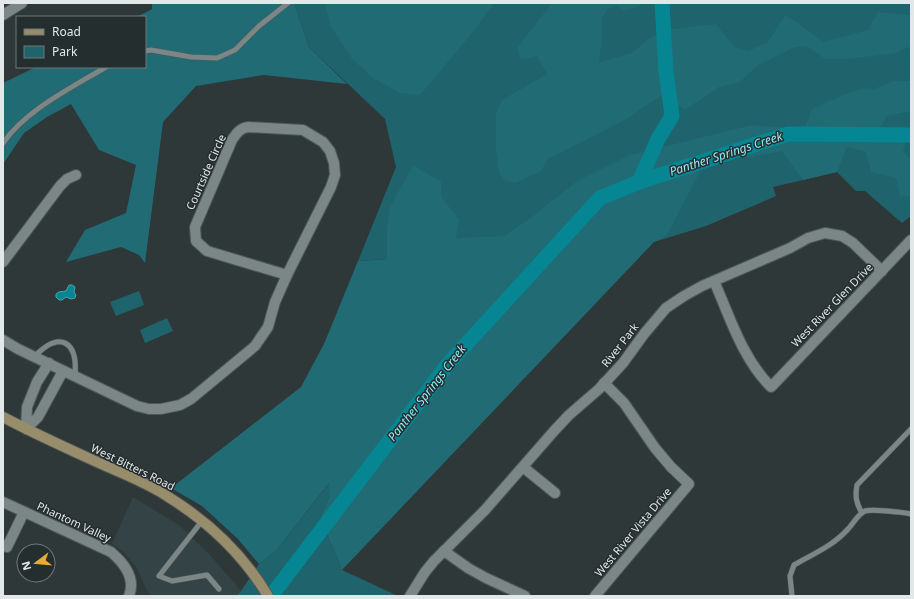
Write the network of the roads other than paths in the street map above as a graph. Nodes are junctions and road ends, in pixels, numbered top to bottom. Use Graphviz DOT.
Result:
graph roads {
  1 [pos="288,3"];
  2 [pos="19,4"];
  3 [pos="3,15"];
  4 [pos="146,51"];
  5 [pos="104,68"];
  6 [pos="3,143"];
  7 [pos="76,176"];
  8 [pos="911,240"];
  9 [pos="3,262"];
  10 [pos="882,271"];
  11 [pos="287,275"];
  12 [pos="714,281"];
  13 [pos="3,340"];
  14 [pos="34,357"];
  15 [pos="48,363"];
  16 [pos="64,371"];
  17 [pos="75,376"];
  18 [pos="604,383"];
  19 [pos="3,418"];
  20 [pos="26,429"];
  21 [pos="911,429"];
  22 [pos="523,467"];
  23 [pos="555,493"];
  24 [pos="3,502"];
  25 [pos="24,512"];
  26 [pos="862,513"];
  27 [pos="911,514"];
  28 [pos="202,521"];
  29 [pos="7,547"];
  30 [pos="444,551"];
  31 [pos="219,589"];
  32 [pos="129,596"];
  33 [pos="268,596"];
  34 [pos="410,596"];
  35 [pos="525,596"];
  36 [pos="595,596"];
  37 [pos="792,596"];
  1 -- 4 [label="lane"];
  2 -- 3 [label="street"];
  5 -- 6 [label="lane"];
  7 -- 9 [label="street"];
  8 -- 10 [label="street, West River Glen Drive"];
  10 -- 12 [label="street, River Park"];
  10 -- 12 [label="street, West River Glen Drive"];
  11 -- 11 [label="street, Courtside Circle"];
  11 -- 17 [label="street, Courtside Circle"];
  12 -- 18 [label="street, River Park"];
  13 -- 14 [label="street, Courtside Circle"];
  14 -- 15 [label="street, Courtside Circle"];
  14 -- 17 [label="lane"];
  15 -- 16 [label="street, Courtside Circle"];
  15 -- 20 [label="street"];
  16 -- 17 [label="street, Courtside Circle"];
  16 -- 20 [label="street"];
  18 -- 22 [label="street, River Park"];
  18 -- 36 [label="street, West River Vista Drive"];
  19 -- 20 [label="main road, West Bitters Road"];
  20 -- 28 [label="main road, West Bitters Road"];
  21 -- 26 [label="lane"];
  22 -- 23 [label="street"];
  22 -- 30 [label="street, River Park"];
  24 -- 25 [label="street, Phantom Valley"];
  25 -- 29 [label="street"];
  25 -- 32 [label="street, Phantom Valley"];
  26 -- 27 [label="lane"];
  26 -- 37 [label="lane"];
  28 -- 31 [label="lane"];
  28 -- 33 [label="main road, West Bitters Road"];
  30 -- 34 [label="street, River Park"];
  30 -- 35 [label="street"];
}
